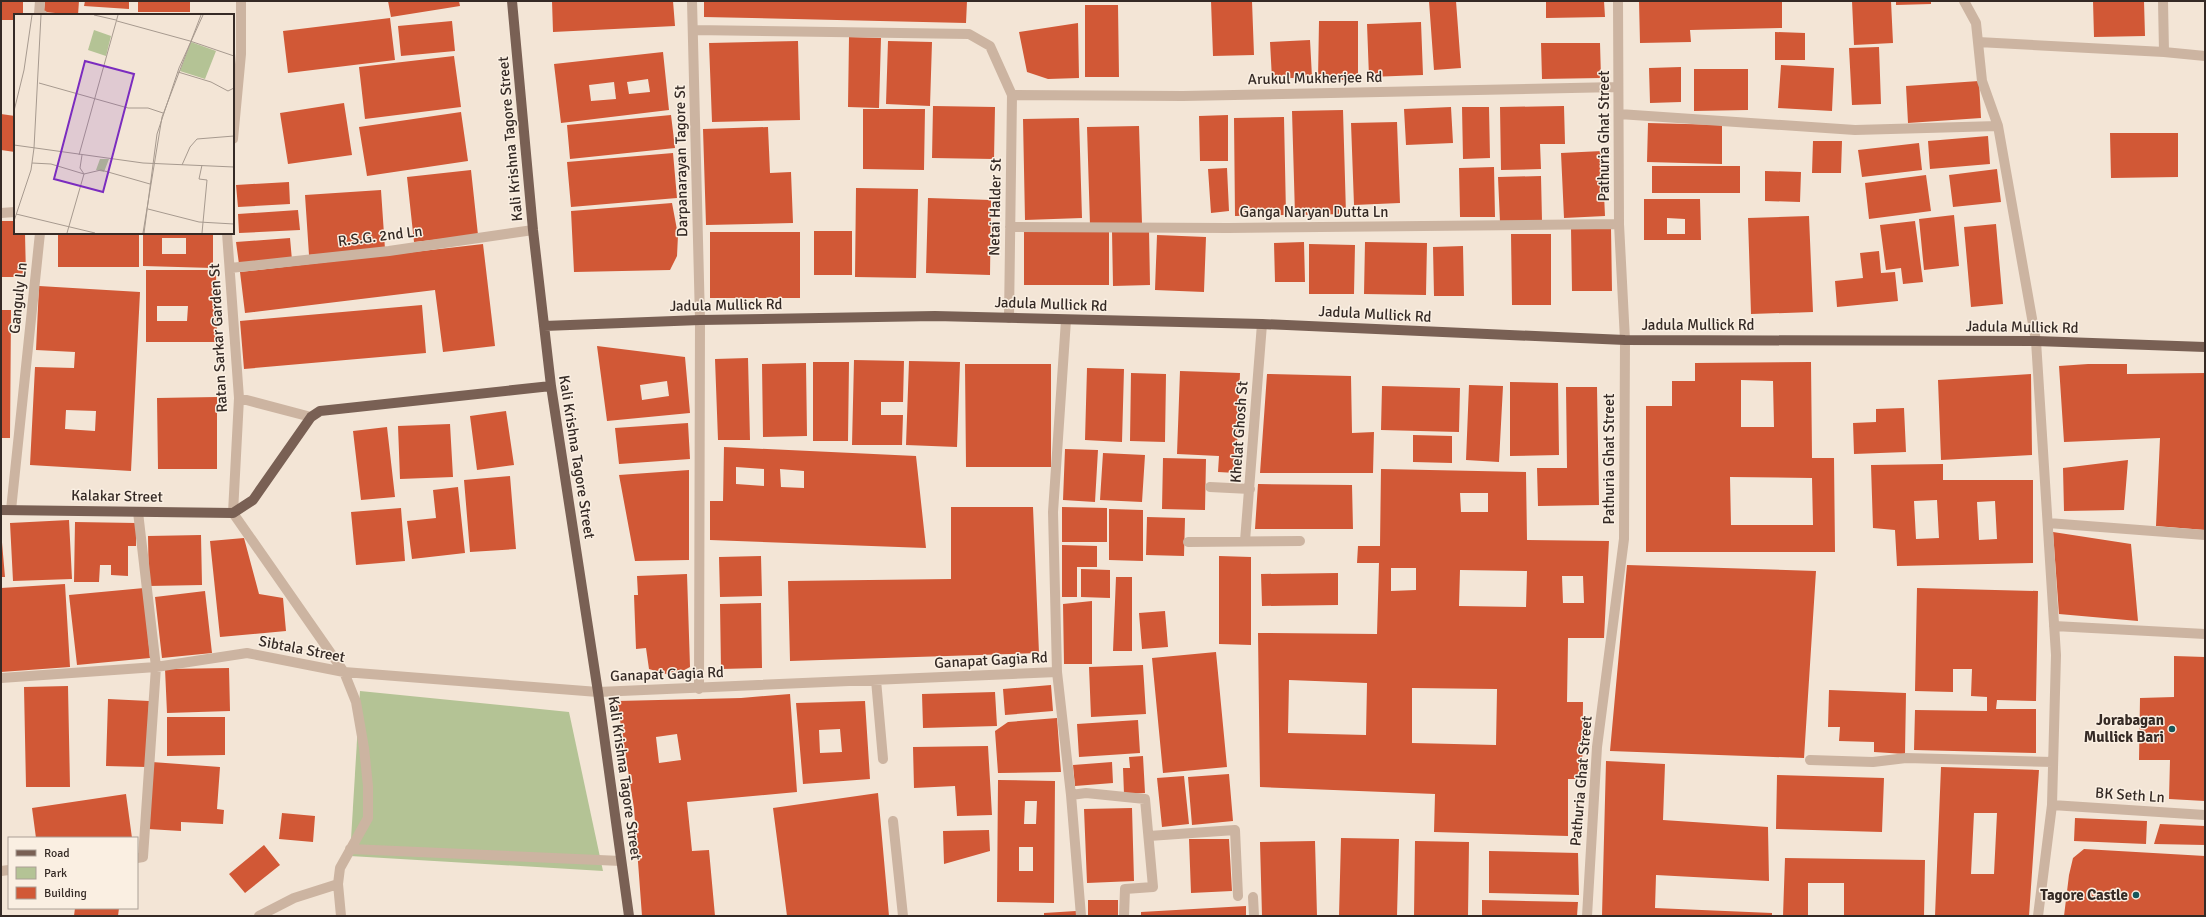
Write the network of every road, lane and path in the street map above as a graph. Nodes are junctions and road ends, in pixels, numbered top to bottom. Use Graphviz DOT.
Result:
graph roads {
  1 [pos="40,1"];
  2 [pos="241,1"];
  3 [pos="512,1"];
  4 [pos="692,1"];
  5 [pos="1618,1"];
  6 [pos="1964,1"];
  7 [pos="2162,1"];
  8 [pos="39,14"];
  9 [pos="693,30"];
  10 [pos="1978,42"];
  11 [pos="2164,52"];
  12 [pos="2205,56"];
  13 [pos="1618,87"];
  14 [pos="1012,95"];
  15 [pos="1619,114"];
  16 [pos="1998,126"];
  17 [pos="234,128"];
  18 [pos="14,212"];
  19 [pos="1,213"];
  20 [pos="1619,224"];
  21 [pos="1010,226"];
  22 [pos="533,230"];
  23 [pos="40,234"];
  24 [pos="227,234"];
  25 [pos="230,268"];
  26 [pos="1009,318"];
  27 [pos="700,320"];
  28 [pos="1066,320"];
  29 [pos="1262,324"];
  30 [pos="544,326"];
  31 [pos="1625,340"];
  32 [pos="2036,341"];
  33 [pos="2205,347"];
  34 [pos="551,386"];
  35 [pos="239,398"];
  36 [pos="311,417"];
  37 [pos="1210,487"];
  38 [pos="1250,489"];
  39 [pos="6,510"];
  40 [pos="138,512"];
  41 [pos="233,513"];
  42 [pos="2048,523"];
  43 [pos="2205,535"];
  44 [pos="1245,541"];
  45 [pos="1300,541"];
  46 [pos="1188,542"];
  47 [pos="2054,626"];
  48 [pos="2205,634"];
  49 [pos="156,667"];
  50 [pos="344,672"];
  51 [pos="1057,672"];
  52 [pos="1,678"];
  53 [pos="876,680"];
  54 [pos="699,689"];
  55 [pos="598,692"];
  56 [pos="883,759"];
  57 [pos="1810,760"];
  58 [pos="2053,762"];
  59 [pos="1071,795"];
  60 [pos="2052,805"];
  61 [pos="2205,815"];
  62 [pos="893,821"];
  63 [pos="1149,836"];
  64 [pos="350,849"];
  65 [pos="138,858"];
  66 [pos="621,861"];
  67 [pos="338,884"];
  68 [pos="1238,896"];
  69 [pos="1253,897"];
  70 [pos="259,916"];
  71 [pos="341,916"];
  72 [pos="629,916"];
  73 [pos="903,916"];
  74 [pos="1080,916"];
  75 [pos="1124,916"];
  76 [pos="1254,916"];
  77 [pos="1586,916"];
  78 [pos="2038,916"];
  1 -- 8 [label="street"];
  2 -- 17 [label="street"];
  3 -- 22 [label="main road, Kali Krishna Tagore Street"];
  4 -- 9 [label="street, Darpanarayan Tagore St"];
  5 -- 13 [label="street, Pathuria Ghat Street"];
  6 -- 10 [label="street"];
  7 -- 11 [label="street"];
  9 -- 14 [label="street"];
  9 -- 27 [label="street, Darpanarayan Tagore St"];
  10 -- 11 [label="street"];
  10 -- 16 [label="street"];
  11 -- 12 [label="street"];
  13 -- 14 [label="street, Arukul Mukherjee Rd"];
  13 -- 15 [label="street, Pathuria Ghat Street"];
  14 -- 21 [label="street, Netai Halder St"];
  15 -- 16 [label="street"];
  15 -- 20 [label="street, Pathuria Ghat Street"];
  16 -- 32 [label="street"];
  18 -- 19 [label="street"];
  20 -- 21 [label="street, Ganga Naryan Dutta Ln"];
  20 -- 31 [label="street, Pathuria Ghat Street"];
  21 -- 26 [label="street, Netai Halder St"];
  22 -- 25 [label="street, R.S.G. 2nd Ln"];
  22 -- 30 [label="main road, Kali Krishna Tagore Street"];
  23 -- 39 [label="street, Ganguly Ln"];
  24 -- 25 [label="street, Ratan Sarkar Garden St"];
  25 -- 35 [label="street, Ratan Sarkar Garden St"];
  26 -- 27 [label="main road, Jadula Mullick Rd"];
  26 -- 28 [label="main road, Jadula Mullick Rd"];
  27 -- 30 [label="main road, Jadula Mullick Rd"];
  27 -- 54 [label="street, Darpanarayan Tagore St"];
  28 -- 29 [label="main road, Jadula Mullick Rd"];
  28 -- 51 [label="street, Ganapat Gagia Rd"];
  29 -- 31 [label="main road, Jadula Mullick Rd"];
  29 -- 38 [label="street, Khelat Ghosh St"];
  30 -- 34 [label="main road, Kali Krishna Tagore Street"];
  31 -- 32 [label="main road, Jadula Mullick Rd"];
  31 -- 77 [label="street, Pathuria Ghat Street"];
  32 -- 33 [label="main road, Jadula Mullick Rd"];
  32 -- 42 [label="street"];
  34 -- 36 [label="main road"];
  34 -- 55 [label="main road, Kali Krishna Tagore Street"];
  35 -- 36 [label="street"];
  35 -- 41 [label="street, Ratan Sarkar Garden St"];
  36 -- 41 [label="main road"];
  37 -- 38 [label="street"];
  38 -- 44 [label="street, Khelat Ghosh St"];
  39 -- 40 [label="main road, Kalakar Street"];
  40 -- 41 [label="main road, Kalakar Street"];
  40 -- 49 [label="street"];
  41 -- 50 [label="street"];
  42 -- 43 [label="street"];
  42 -- 47 [label="street"];
  44 -- 45 [label="street"];
  44 -- 46 [label="street"];
  47 -- 48 [label="street"];
  47 -- 58 [label="street"];
  49 -- 50 [label="street, Sibtala Street"];
  49 -- 52 [label="street, Sibtala Street"];
  49 -- 65 [label="street"];
  50 -- 55 [label="street, Sibtala Street"];
  50 -- 64 [label="street"];
  51 -- 53 [label="street, Ganapat Gagia Rd"];
  51 -- 59 [label="street"];
  53 -- 54 [label="street, Ganapat Gagia Rd"];
  53 -- 56 [label="street"];
  54 -- 55 [label="street, Ganapat Gagia Rd"];
  55 -- 66 [label="main road, Kali Krishna Tagore Street"];
  57 -- 58 [label="street"];
  58 -- 60 [label="street"];
  59 -- 63 [label="street"];
  59 -- 74 [label="street"];
  60 -- 61 [label="street, BK Seth Ln"];
  60 -- 78 [label="street"];
  62 -- 73 [label="street"];
  63 -- 68 [label="street"];
  63 -- 75 [label="street"];
  64 -- 66 [label="street"];
  64 -- 67 [label="street"];
  66 -- 72 [label="main road, Kali Krishna Tagore Street"];
  67 -- 70 [label="street"];
  67 -- 71 [label="street"];
  69 -- 76 [label="street"];
}
